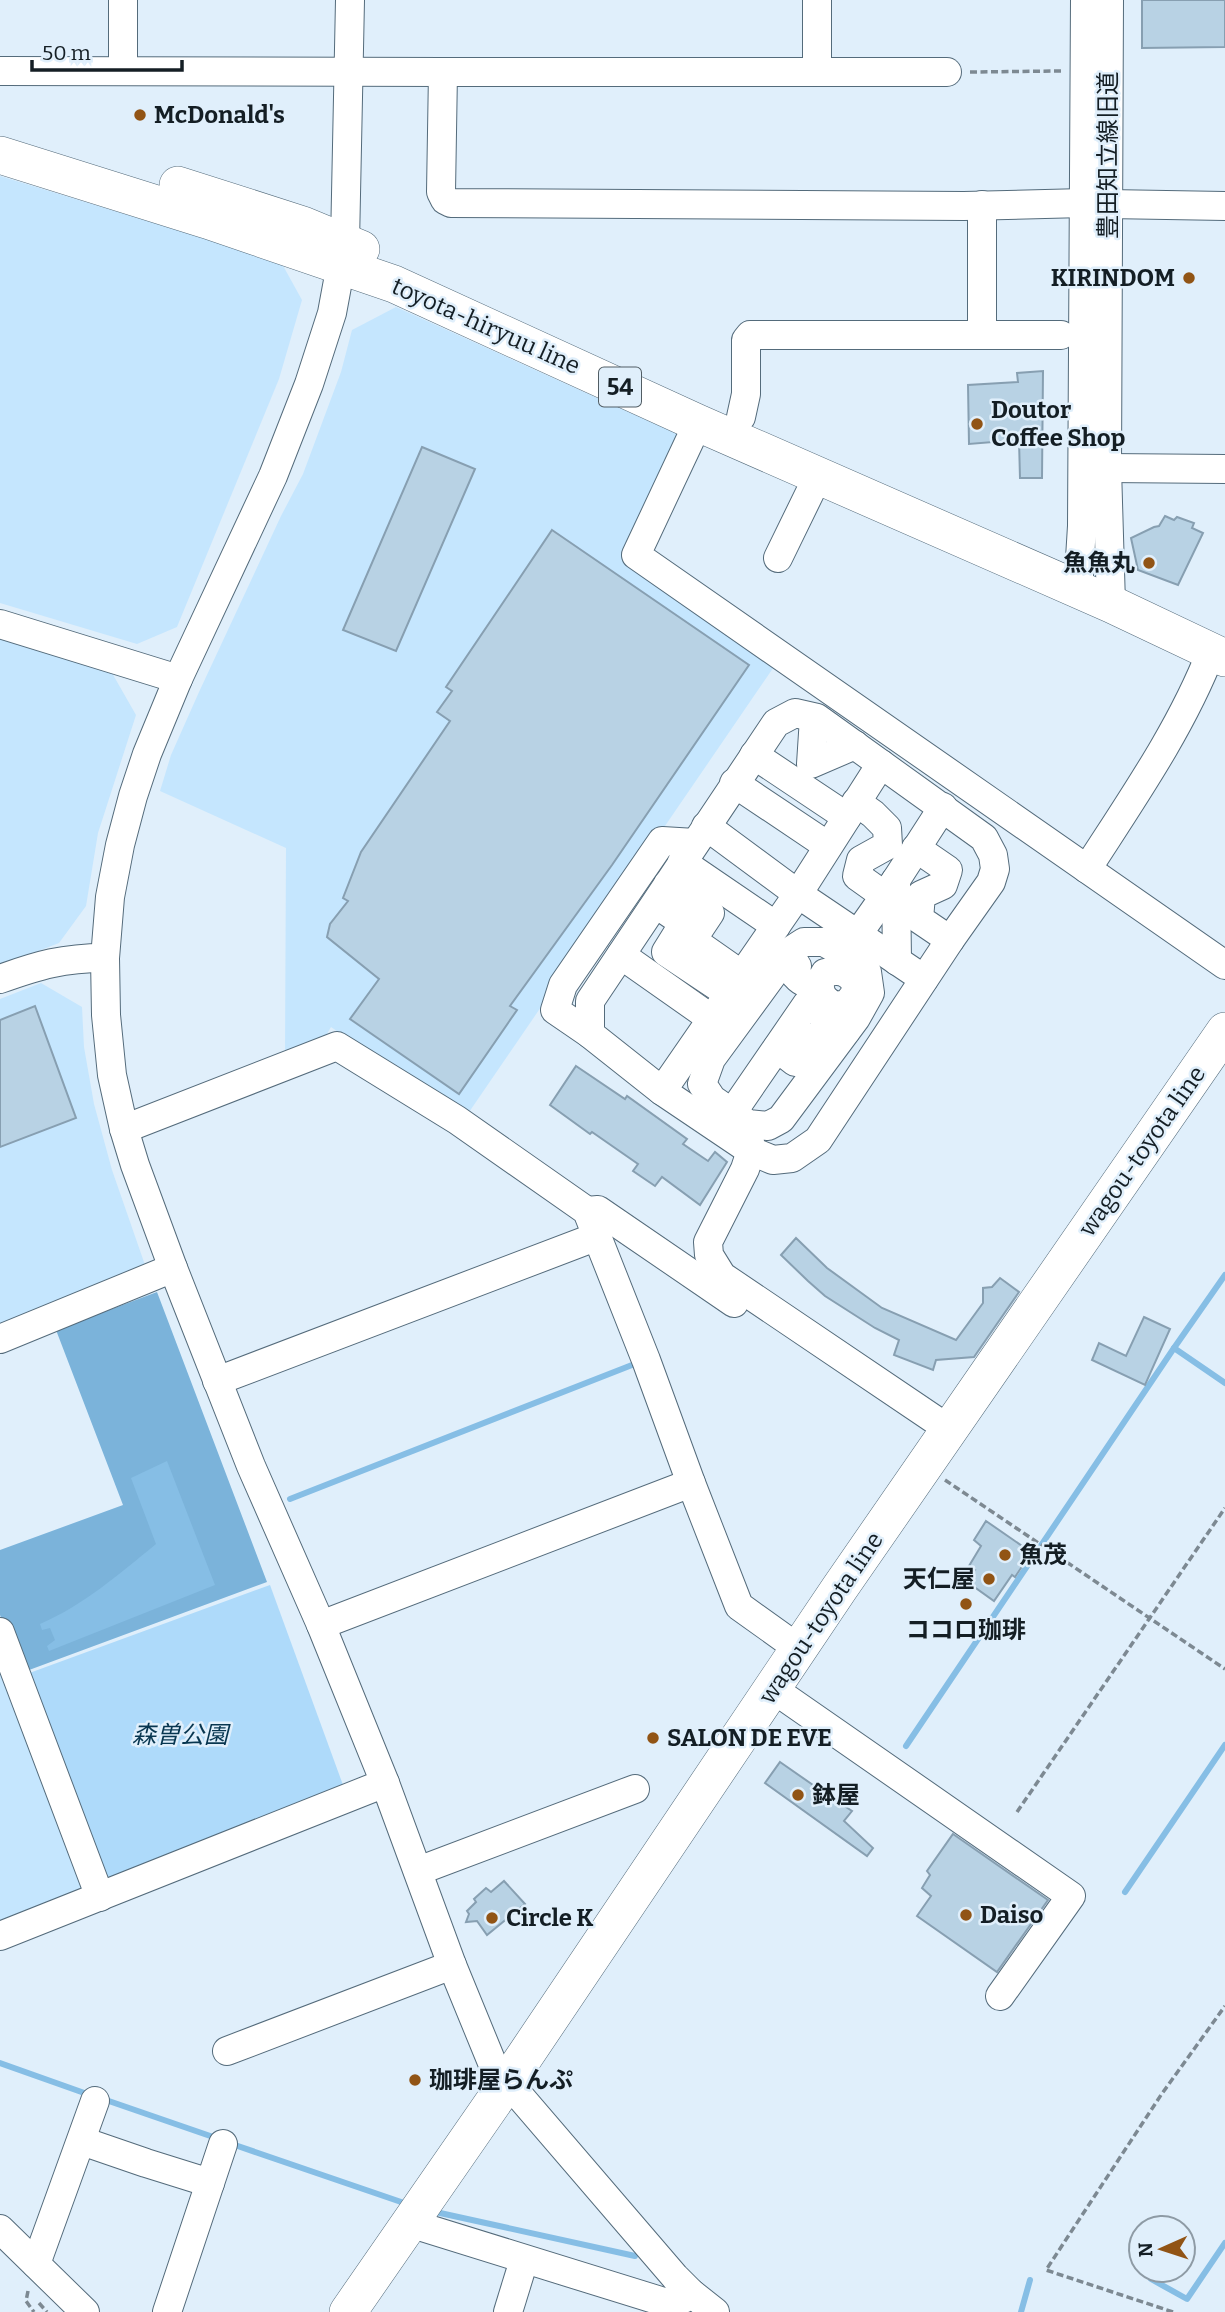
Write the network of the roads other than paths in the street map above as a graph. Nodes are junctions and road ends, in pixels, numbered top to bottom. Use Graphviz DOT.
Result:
graph roads {
  1 [pos="123,0"];
  2 [pos="350,0"];
  3 [pos="817,0"];
  4 [pos="1085,0"];
  5 [pos="1109,0"];
  6 [pos="0,71"];
  7 [pos="123,71"];
  8 [pos="349,72"];
  9 [pos="443,72"];
  10 [pos="817,72"];
  11 [pos="947,72"];
  12 [pos="0,130"];
  13 [pos="0,155"];
  14 [pos="1096,203"];
  15 [pos="982,205"];
  16 [pos="1225,206"];
  17 [pos="344,253"];
  18 [pos="982,335"];
  19 [pos="1061,335"];
  20 [pos="741,417"];
  21 [pos="698,423"];
  22 [pos="1107,468"];
  23 [pos="1225,469"];
  24 [pos="818,476"];
  25 [pos="778,558"];
  26 [pos="1095,585"];
  27 [pos="0,624"];
  28 [pos="1220,648"];
  29 [pos="178,679"];
  30 [pos="814,718"];
  31 [pos="855,745"];
  32 [pos="754,755"];
  33 [pos="881,764"];
  34 [pos="734,783"];
  35 [pos="943,807"];
  36 [pos="852,809"];
  37 [pos="828,846"];
  38 [pos="916,848"];
  39 [pos="681,864"];
  40 [pos="1087,869"];
  41 [pos="891,888"];
  42 [pos="798,894"];
  43 [pos="776,926"];
  44 [pos="858,934"];
  45 [pos="950,940"];
  46 [pos="621,955"];
  47 [pos="105,958"];
  48 [pos="897,961"];
  49 [pos="1225,965"];
  50 [pos="0,979"];
  51 [pos="924,979"];
  52 [pos="792,985"];
  53 [pos="712,1018"];
  54 [pos="1225,1031"];
  55 [pos="590,1034"];
  56 [pos="839,1040"];
  57 [pos="777,1048"];
  58 [pos="662,1091"];
  59 [pos="736,1111"];
  60 [pos="124,1129"];
  61 [pos="592,1224"];
  62 [pos="173,1268"];
  63 [pos="0,1339"];
  64 [pos="217,1381"];
  65 [pos="939,1446"];
  66 [pos="691,1483"];
  67 [pos="321,1625"];
  68 [pos="0,1632"];
  69 [pos="799,1649"];
  70 [pos="774,1689"];
  71 [pos="385,1783"];
  72 [pos="635,1789"];
  73 [pos="418,1871"];
  74 [pos="100,1897"];
  75 [pos="0,1936"];
  76 [pos="452,1965"];
  77 [pos="1000,1996"];
  78 [pos="227,2051"];
  79 [pos="506,2084"];
  80 [pos="95,2101"];
  81 [pos="82,2141"];
  82 [pos="223,2144"];
  83 [pos="210,2183"];
  84 [pos="409,2223"];
  85 [pos="0,2229"];
  86 [pos="524,2260"];
  87 [pos="36,2264"];
  88 [pos="691,2293"];
  89 [pos="85,2312"];
  90 [pos="167,2312"];
  91 [pos="348,2312"];
  92 [pos="508,2312"];
  93 [pos="715,2312"];
  1 -- 7 [label="street"];
  2 -- 8 [label="street"];
  3 -- 10 [label="street"];
  4 -- 14 [label="street, 豊田知立線旧道"];
  5 -- 14 [label="street, 豊田知立線旧道"];
  6 -- 7 [label="street"];
  7 -- 8 [label="street"];
  8 -- 9 [label="street"];
  8 -- 17 [label="street"];
  9 -- 10 [label="street"];
  9 -- 15 [label="street"];
  10 -- 11 [label="street"];
  12 -- 17 [label="main road, toyota-hiryuu line / 54"];
  13 -- 17 [label="main road, toyota-hiryuu line / 54"];
  14 -- 15 [label="street"];
  14 -- 16 [label="street"];
  14 -- 22 [label="street, 豊田知立線旧道"];
  14 -- 26 [label="street, 豊田知立線旧道"];
  15 -- 18 [label="street"];
  17 -- 20 [label="main road, toyota-hiryuu line / 54"];
  17 -- 21 [label="main road, toyota-hiryuu line / 54"];
  17 -- 29 [label="street"];
  18 -- 19 [label="street"];
  18 -- 20 [label="street"];
  20 -- 26 [label="main road, toyota-hiryuu line / 54"];
  21 -- 24 [label="main road, toyota-hiryuu line / 54"];
  21 -- 40 [label="street"];
  22 -- 23 [label="street"];
  22 -- 26 [label="street, 豊田知立線旧道"];
  24 -- 25 [label="street"];
  24 -- 26 [label="main road, toyota-hiryuu line / 54"];
  26 -- 28 [label="main road, toyota-hiryuu line / 54"];
  27 -- 29 [label="street"];
  28 -- 40 [label="street"];
  29 -- 47 [label="street"];
  30 -- 31 [label="street"];
  30 -- 31 [label="street"];
  30 -- 32 [label="street"];
  31 -- 33 [label="street"];
  32 -- 34 [label="street"];
  32 -- 36 [label="street"];
  33 -- 35 [label="street"];
  33 -- 36 [label="street"];
  34 -- 37 [label="street"];
  34 -- 39 [label="street"];
  35 -- 38 [label="street"];
  35 -- 45 [label="street"];
  36 -- 37 [label="street"];
  36 -- 41 [label="street"];
  37 -- 42 [label="street"];
  38 -- 41 [label="street"];
  38 -- 45 [label="street"];
  39 -- 42 [label="street"];
  39 -- 43 [label="street"];
  39 -- 46 [label="street"];
  39 -- 52 [label="street"];
  39 -- 55 [label="street"];
  40 -- 49 [label="street"];
  41 -- 44 [label="street"];
  41 -- 48 [label="street"];
  42 -- 43 [label="street"];
  42 -- 44 [label="street"];
  43 -- 52 [label="street"];
  44 -- 48 [label="street"];
  45 -- 51 [label="street"];
  46 -- 53 [label="street"];
  46 -- 55 [label="street"];
  47 -- 50 [label="street"];
  47 -- 60 [label="street"];
  48 -- 51 [label="street"];
  51 -- 59 [label="street"];
  52 -- 53 [label="street"];
  52 -- 56 [label="street"];
  52 -- 56 [label="street"];
  52 -- 57 [label="street"];
  52 -- 59 [label="street"];
  53 -- 58 [label="street"];
  54 -- 65 [label="main road, wagou-toyota line"];
  55 -- 58 [label="street"];
  56 -- 57 [label="street"];
  56 -- 59 [label="street"];
  57 -- 59 [label="street"];
  58 -- 59 [label="street"];
  59 -- 65 [label="street"];
  60 -- 61 [label="street"];
  60 -- 62 [label="street"];
  61 -- 64 [label="street"];
  61 -- 65 [label="street"];
  61 -- 66 [label="street"];
  62 -- 63 [label="street"];
  62 -- 64 [label="street"];
  64 -- 67 [label="street"];
  65 -- 69 [label="main road, wagou-toyota line"];
  66 -- 67 [label="street"];
  66 -- 69 [label="street"];
  67 -- 71 [label="street"];
  68 -- 74 [label="street"];
  69 -- 70 [label="main road, wagou-toyota line"];
  70 -- 77 [label="street"];
  70 -- 79 [label="main road, wagou-toyota line"];
  71 -- 73 [label="street"];
  71 -- 74 [label="street"];
  72 -- 73 [label="street"];
  73 -- 76 [label="street"];
  74 -- 75 [label="street"];
  76 -- 78 [label="street"];
  76 -- 79 [label="street"];
  79 -- 84 [label="main road, wagou-toyota line"];
  79 -- 88 [label="street"];
  80 -- 81 [label="street"];
  81 -- 83 [label="street"];
  81 -- 87 [label="street"];
  82 -- 83 [label="street"];
  83 -- 90 [label="street"];
  84 -- 86 [label="street"];
  84 -- 91 [label="main road, wagou-toyota line"];
  85 -- 87 [label="street"];
  86 -- 88 [label="street"];
  86 -- 92 [label="street"];
  87 -- 89 [label="street"];
  88 -- 93 [label="street"];
}
